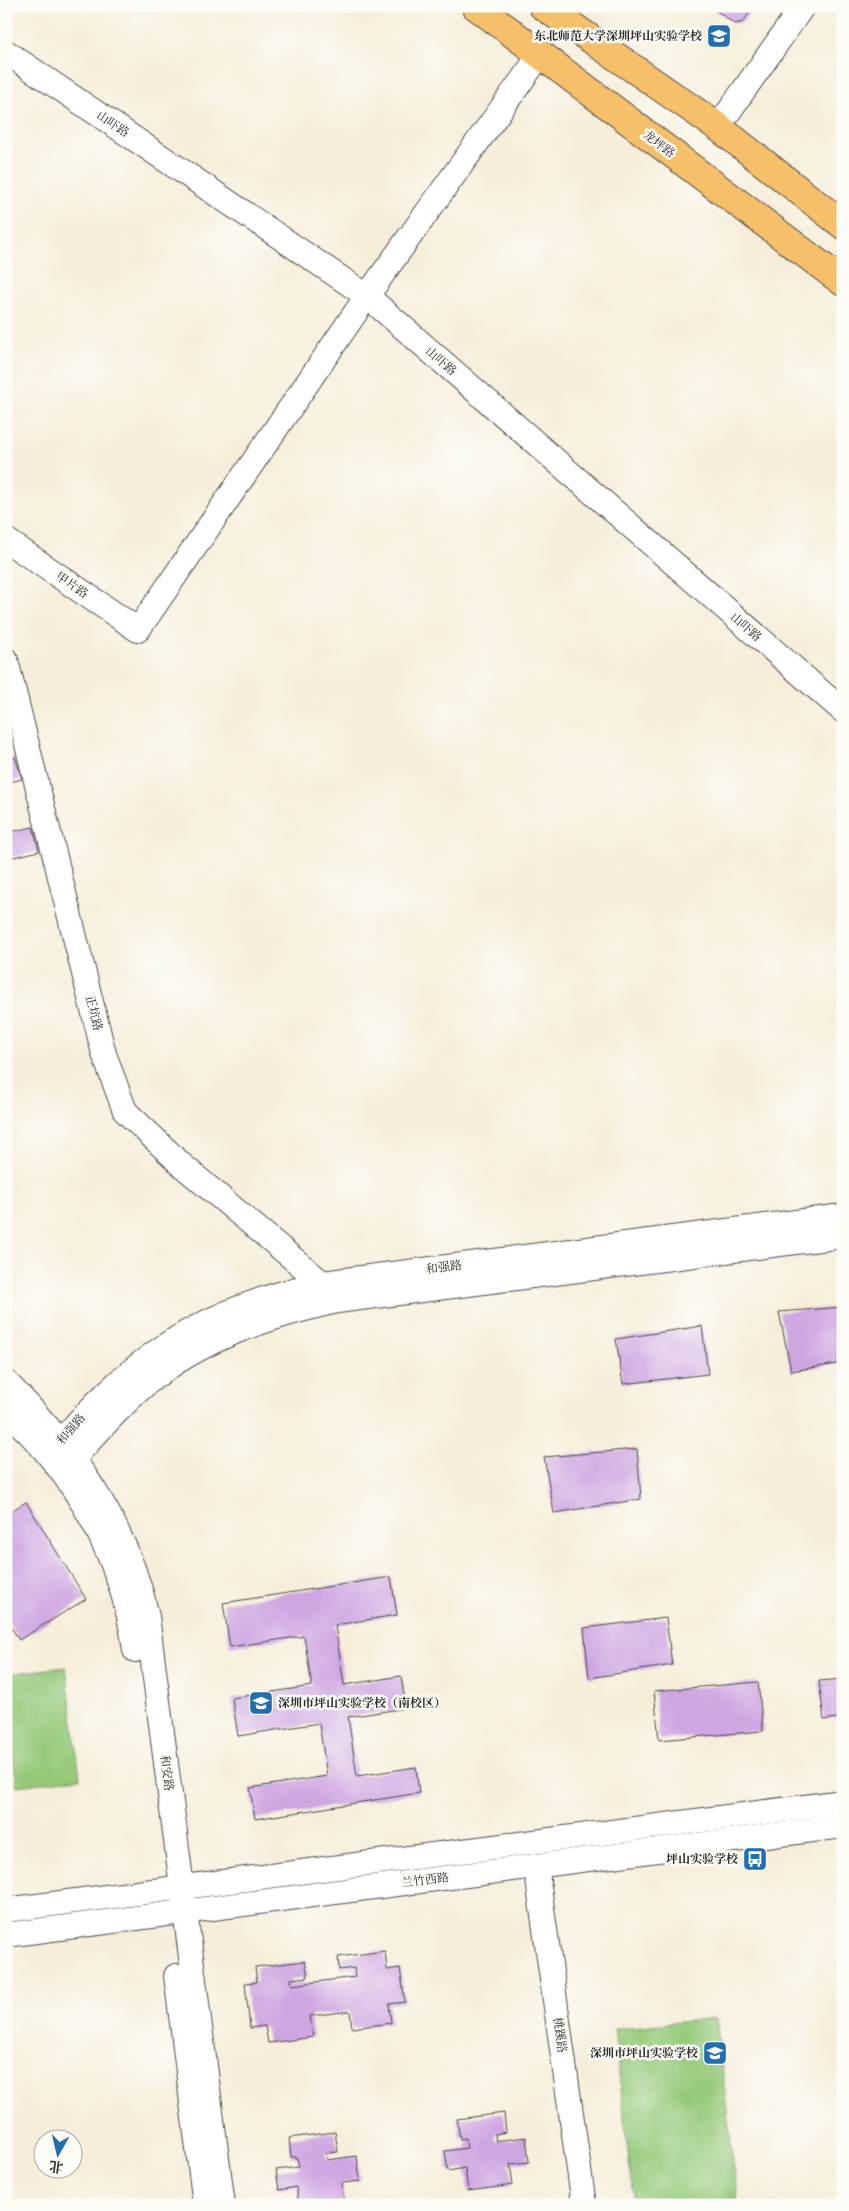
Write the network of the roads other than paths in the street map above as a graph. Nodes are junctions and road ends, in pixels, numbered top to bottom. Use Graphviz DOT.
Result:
graph roads {
  1 [pos="476,6"];
  2 [pos="543,6"];
  3 [pos="803,6"];
  4 [pos="6,52"];
  5 [pos="540,55"];
  6 [pos="718,127"];
  7 [pos="843,225"];
  8 [pos="843,282"];
  9 [pos="367,296"];
  10 [pos="6,540"];
  11 [pos="6,660"];
  12 [pos="843,712"];
  13 [pos="843,1216"];
  14 [pos="843,1236"];
  15 [pos="322,1283"];
  16 [pos="10,1401"];
  17 [pos="61,1451"];
  18 [pos="843,1802"];
  19 [pos="843,1826"];
  20 [pos="536,1866"];
  21 [pos="173,1888"];
  22 [pos="6,1910"];
  23 [pos="176,1912"];
  24 [pos="6,1935"];
  25 [pos="205,2205"];
  26 [pos="222,2205"];
  27 [pos="584,2205"];
  1 -- 5 [label="main road, 龙坪路"];
  2 -- 6 [label="main road"];
  3 -- 6 [label="street"];
  4 -- 9 [label="street, 山吓路"];
  5 -- 8 [label="main road, 龙坪路"];
  5 -- 9 [label="street"];
  6 -- 7 [label="main road"];
  9 -- 10 [label="street, 甲片路"];
  9 -- 12 [label="street, 山吓路"];
  11 -- 15 [label="street, 正坑路"];
  13 -- 15 [label="street, 和强路"];
  14 -- 17 [label="street, 和强路"];
  15 -- 17 [label="street, 和强路"];
  16 -- 17 [label="street, 和安路"];
  17 -- 21 [label="street, 和安路"];
  18 -- 21 [label="street, 兰竹西路"];
  19 -- 20 [label="street, 兰竹西路"];
  20 -- 23 [label="street, 兰竹西路"];
  20 -- 27 [label="street, 桃蹊路"];
  21 -- 22 [label="street, 兰竹西路"];
  21 -- 23 [label="street, 和安路"];
  23 -- 24 [label="street, 兰竹西路"];
  23 -- 25 [label="street, 和安路"];
  23 -- 26 [label="street, 和安路"];
}
